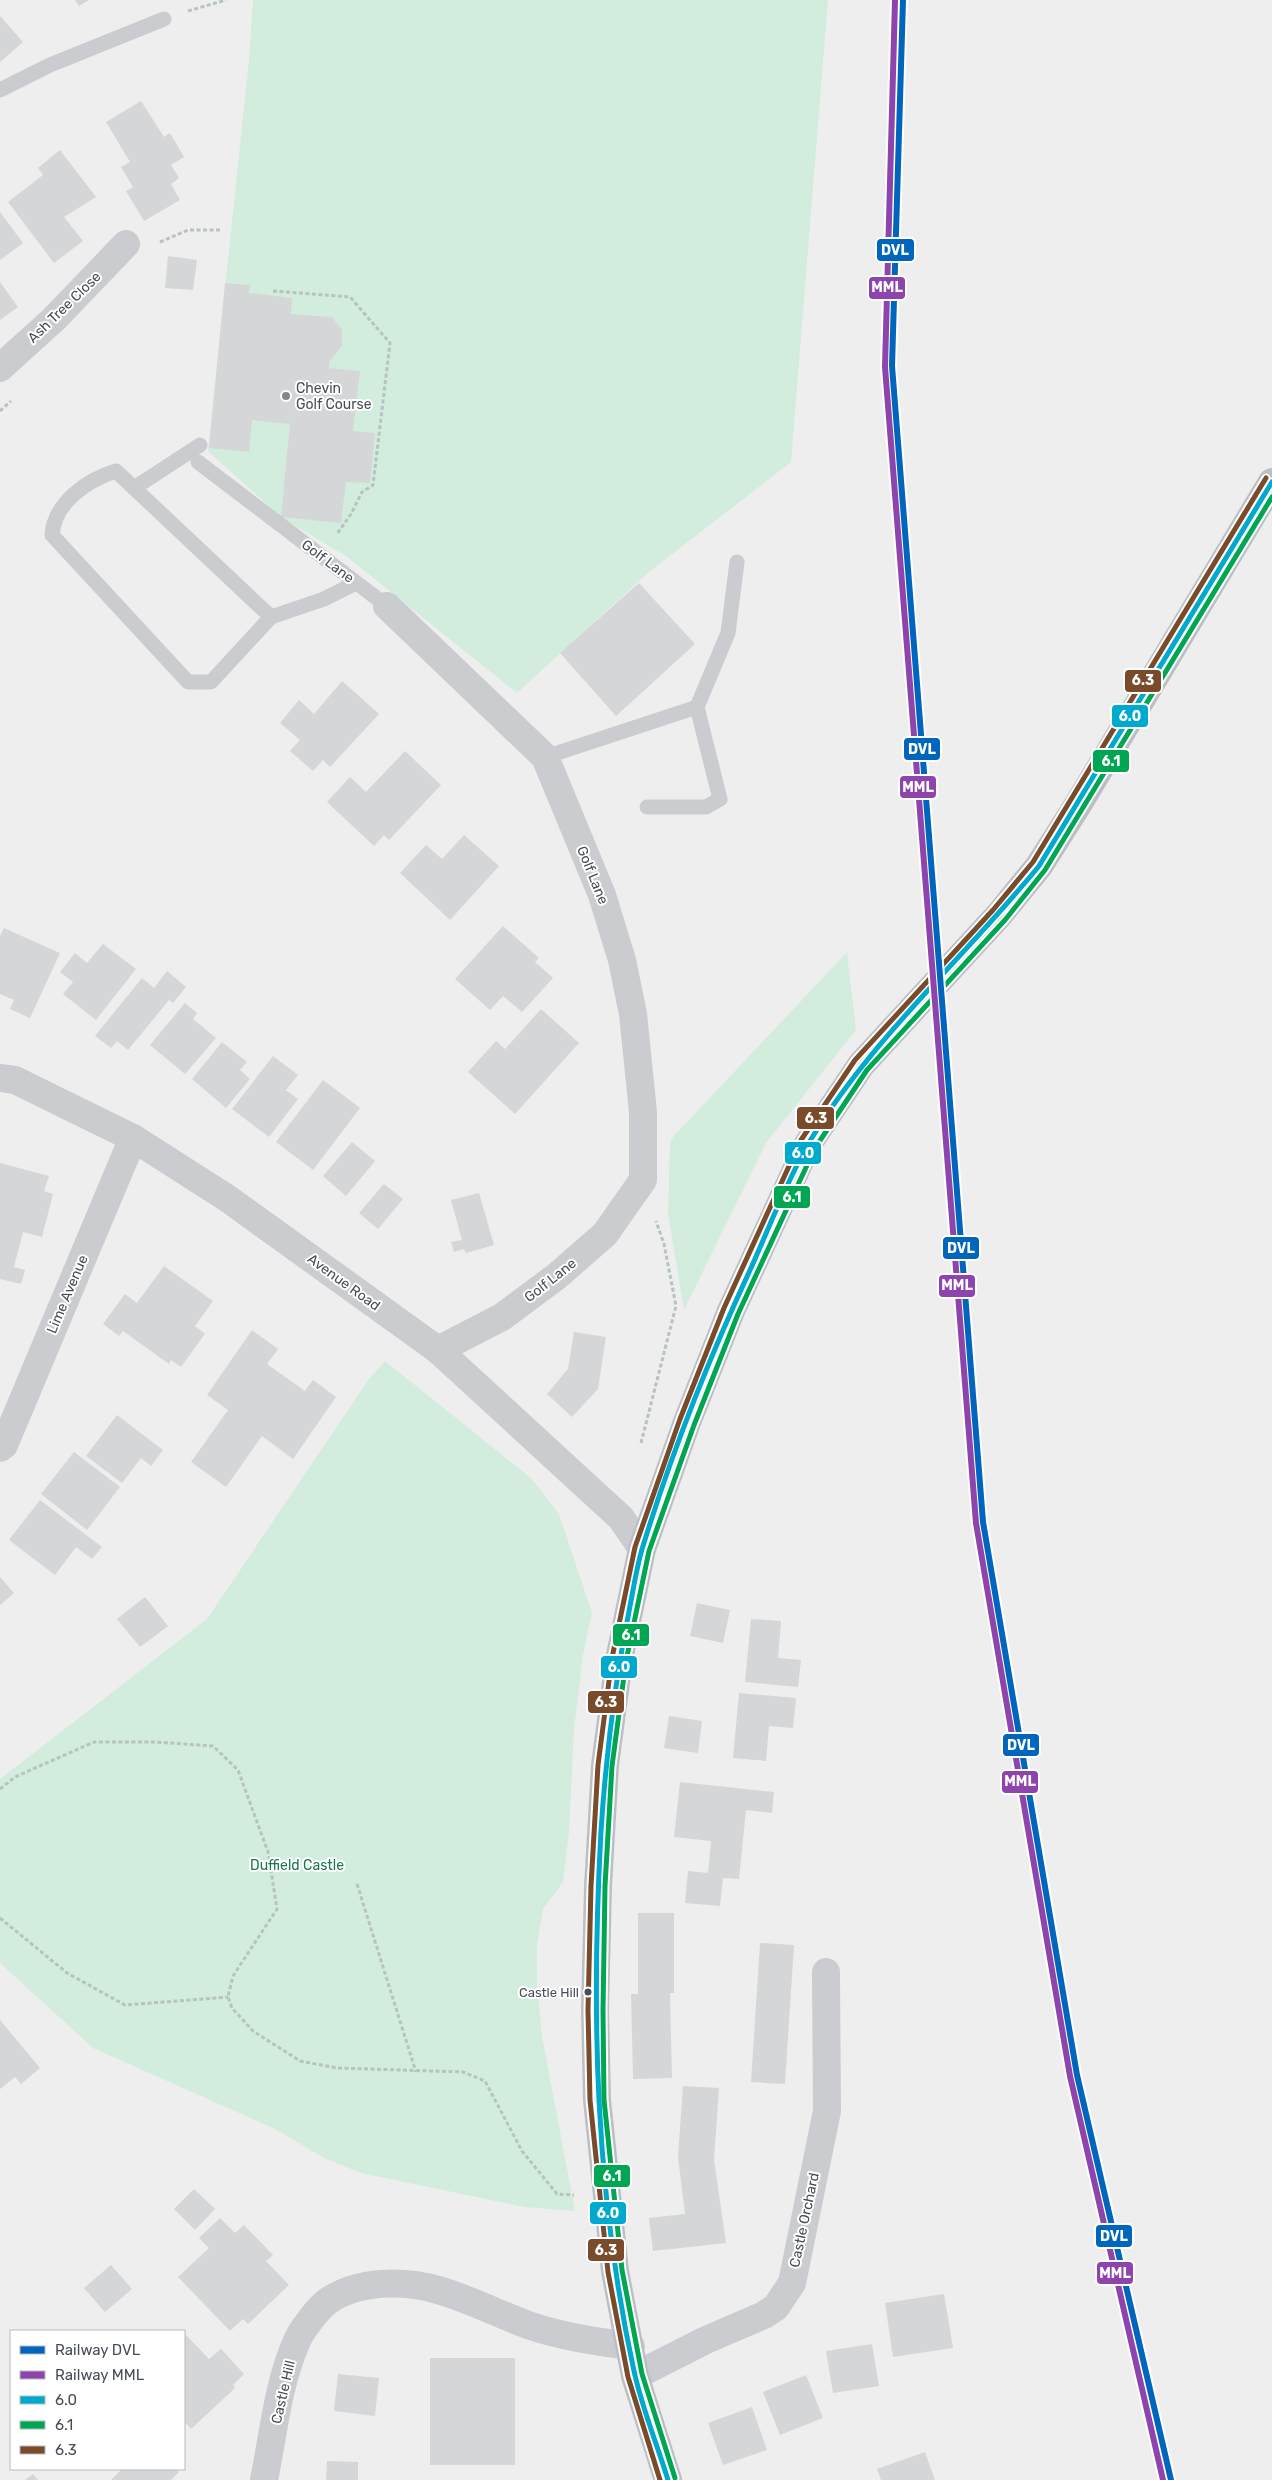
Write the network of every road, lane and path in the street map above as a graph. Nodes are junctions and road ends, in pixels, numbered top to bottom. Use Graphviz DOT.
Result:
graph roads {
  1 [pos="226,0"];
  2 [pos="164,19"];
  3 [pos="0,90"];
  4 [pos="126,244"];
  5 [pos="273,291"];
  6 [pos="0,368"];
  7 [pos="200,445"];
  8 [pos="198,462"];
  9 [pos="1272,482"];
  10 [pos="134,488"];
  11 [pos="327,560"];
  12 [pos="737,562"];
  13 [pos="356,582"];
  14 [pos="387,606"];
  15 [pos="271,617"];
  16 [pos="697,707"];
  17 [pos="545,757"];
  18 [pos="647,807"];
  19 [pos="0,1078"];
  20 [pos="133,1138"];
  21 [pos="643,1180"];
  22 [pos="438,1350"];
  23 [pos="0,1448"];
  24 [pos="639,1451"];
  25 [pos="642,1549"];
  26 [pos="0,1789"];
  27 [pos="356,1884"];
  28 [pos="0,1918"];
  29 [pos="826,1972"];
  30 [pos="228,1997"];
  31 [pos="416,2072"];
  32 [pos="557,2194"];
  33 [pos="631,2346"];
  34 [pos="635,2376"];
  35 [pos="264,2480"];
  36 [pos="668,2480"];
  1 -- 2 [label="path"];
  2 -- 3 [label="lane"];
  4 -- 6 [label="street, Ash Tree Close"];
  5 -- 11 [label="path"];
  7 -- 10 [label="lane"];
  8 -- 11 [label="lane, Golf Lane"];
  9 -- 25 [label="highway"];
  10 -- 15 [label="lane"];
  10 -- 15 [label="lane"];
  11 -- 13 [label="lane, Golf Lane"];
  12 -- 16 [label="lane"];
  13 -- 14 [label="lane, Golf Lane"];
  13 -- 15 [label="lane"];
  14 -- 17 [label="street, Golf Lane"];
  16 -- 17 [label="lane"];
  16 -- 18 [label="lane"];
  17 -- 21 [label="street, Golf Lane"];
  19 -- 20 [label="street, Avenue Road"];
  20 -- 22 [label="street, Avenue Road"];
  20 -- 23 [label="street, Lime Avenue"];
  21 -- 22 [label="street, Golf Lane"];
  21 -- 24 [label="path"];
  22 -- 25 [label="street, Avenue Road"];
  25 -- 33 [label="highway"];
  26 -- 30 [label="path"];
  27 -- 31 [label="path"];
  28 -- 30 [label="path"];
  29 -- 34 [label="street, Castle Orchard"];
  30 -- 31 [label="path"];
  31 -- 32 [label="path"];
  33 -- 34 [label="highway"];
  33 -- 35 [label="street, Castle Hill"];
  34 -- 36 [label="highway"];
}
